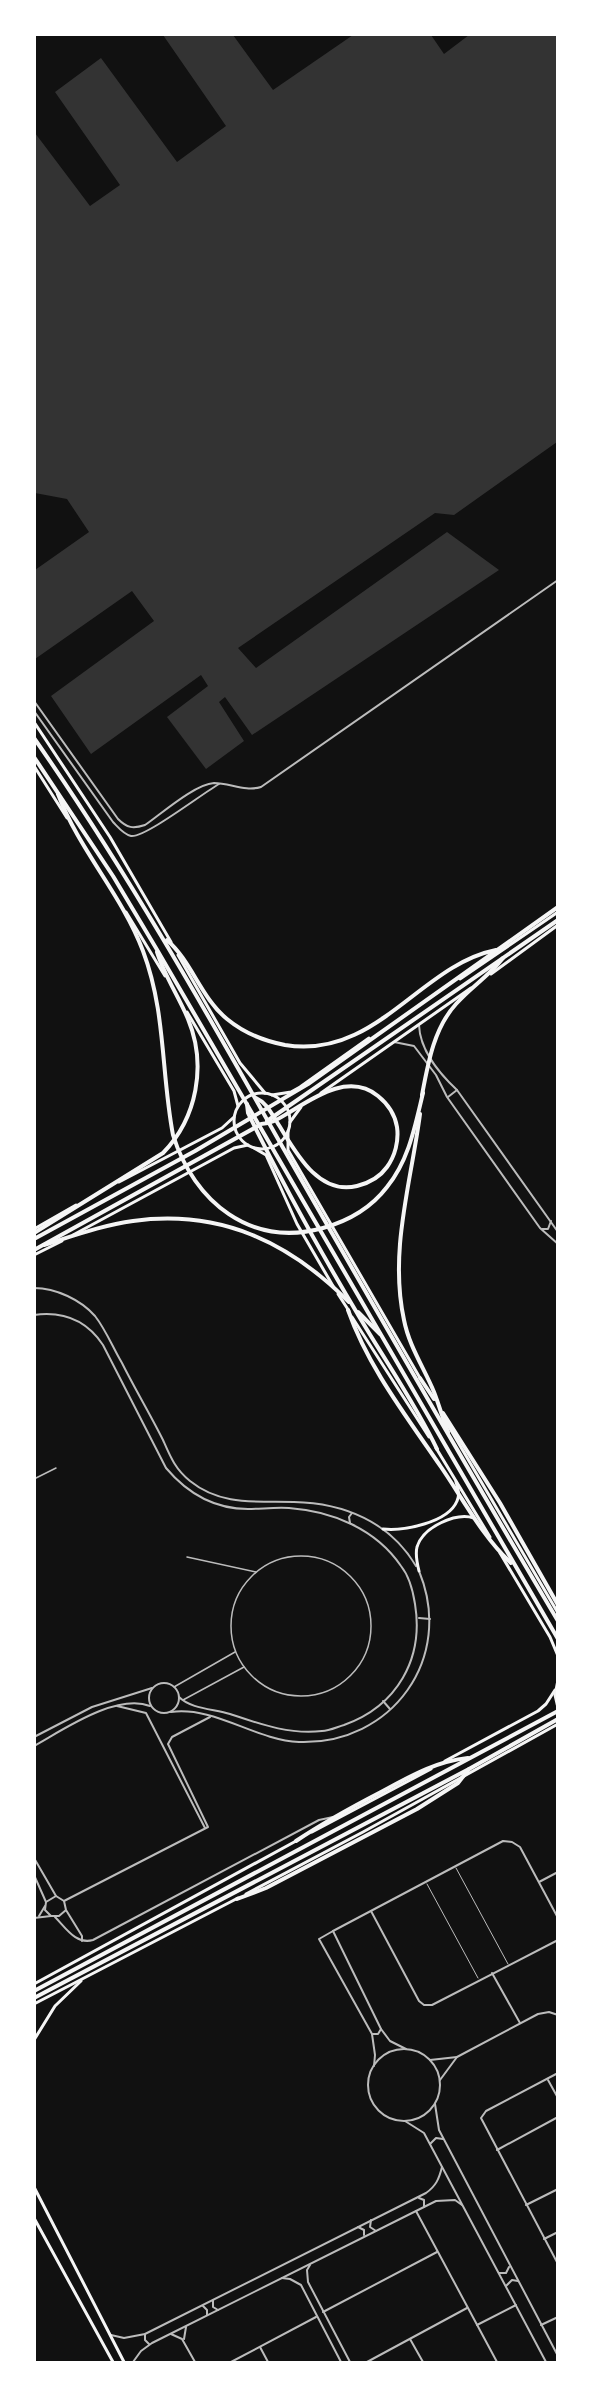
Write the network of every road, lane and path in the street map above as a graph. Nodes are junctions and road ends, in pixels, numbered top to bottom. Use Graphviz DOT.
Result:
graph roads {
  1 [pos="558,580"];
  2 [pos="34,701"];
  3 [pos="34,711"];
  4 [pos="34,722"];
  5 [pos="34,738"];
  6 [pos="34,757"];
  7 [pos="34,766"];
  8 [pos="219,784"];
  9 [pos="56,788"];
  10 [pos="558,907"];
  11 [pos="558,912"];
  12 [pos="558,920"];
  13 [pos="558,925"];
  14 [pos="164,938"];
  15 [pos="156,948"];
  16 [pos="496,950"];
  17 [pos="503,958"];
  18 [pos="419,1024"];
  19 [pos="420,1041"];
  20 [pos="394,1042"];
  21 [pos="414,1046"];
  22 [pos="457,1090"];
  23 [pos="265,1093"];
  24 [pos="423,1093"];
  25 [pos="272,1095"];
  26 [pos="447,1097"];
  27 [pos="256,1098"];
  28 [pos="246,1101"];
  29 [pos="238,1106"];
  30 [pos="234,1117"];
  31 [pos="290,1122"];
  32 [pos="261,1124"];
  33 [pos="288,1131"];
  34 [pos="248,1145"];
  35 [pos="254,1148"];
  36 [pos="551,1220"];
  37 [pos="540,1228"];
  38 [pos="34,1231"];
  39 [pos="558,1232"];
  40 [pos="34,1239"];
  41 [pos="558,1244"];
  42 [pos="44,1245"];
  43 [pos="34,1250"];
  44 [pos="34,1255"];
  45 [pos="34,1288"];
  46 [pos="348,1310"];
  47 [pos="34,1315"];
  48 [pos="385,1339"];
  49 [pos="420,1378"];
  50 [pos="451,1441"];
  51 [pos="437,1449"];
  52 [pos="56,1468"];
  53 [pos="455,1478"];
  54 [pos="34,1479"];
  55 [pos="325,1505"];
  56 [pos="355,1512"];
  57 [pos="320,1513"];
  58 [pos="350,1523"];
  59 [pos="484,1527"];
  60 [pos="383,1529"];
  61 [pos="187,1557"];
  62 [pos="516,1568"];
  63 [pos="419,1571"];
  64 [pos="256,1572"];
  65 [pos="558,1605"];
  66 [pos="558,1613"];
  67 [pos="418,1619"];
  68 [pos="430,1619"];
  69 [pos="558,1621"];
  70 [pos="558,1639"];
  71 [pos="235,1652"];
  72 [pos="558,1656"];
  73 [pos="244,1666"];
  74 [pos="558,1680"];
  75 [pos="174,1687"];
  76 [pos="152,1688"];
  77 [pos="555,1690"];
  78 [pos="179,1697"];
  79 [pos="182,1700"];
  80 [pos="383,1701"];
  81 [pos="117,1706"];
  82 [pos="150,1706"];
  83 [pos="92,1707"];
  84 [pos="390,1709"];
  85 [pos="558,1710"];
  86 [pos="171,1712"];
  87 [pos="78,1713"];
  88 [pos="95,1713"];
  89 [pos="210,1717"];
  90 [pos="558,1719"];
  91 [pos="82,1720"];
  92 [pos="558,1724"];
  93 [pos="34,1737"];
  94 [pos="34,1746"];
  95 [pos="472,1757"];
  96 [pos="470,1769"];
  97 [pos="349,1814"];
  98 [pos="207,1827"];
  99 [pos="296,1841"];
  100 [pos="34,1858"];
  101 [pos="455,1867"];
  102 [pos="558,1872"];
  103 [pos="34,1875"];
  104 [pos="426,1882"];
  105 [pos="539,1882"];
  106 [pos="56,1896"];
  107 [pos="237,1899"];
  108 [pos="64,1900"];
  109 [pos="45,1904"];
  110 [pos="66,1910"];
  111 [pos="370,1911"];
  112 [pos="39,1916"];
  113 [pos="53,1917"];
  114 [pos="34,1918"];
  115 [pos="558,1918"];
  116 [pos="333,1931"];
  117 [pos="558,1940"];
  118 [pos="82,1941"];
  119 [pos="508,1964"];
  120 [pos="492,1973"];
  121 [pos="84,1978"];
  122 [pos="479,1980"];
  123 [pos="34,1984"];
  124 [pos="34,1991"];
  125 [pos="34,1998"];
  126 [pos="34,2004"];
  127 [pos="558,2015"];
  128 [pos="521,2024"];
  129 [pos="381,2029"];
  130 [pos="372,2034"];
  131 [pos="34,2040"];
  132 [pos="406,2049"];
  133 [pos="457,2057"];
  134 [pos="430,2060"];
  135 [pos="374,2066"];
  136 [pos="558,2073"];
  137 [pos="547,2079"];
  138 [pos="440,2080"];
  139 [pos="558,2098"];
  140 [pos="435,2104"];
  141 [pos="558,2117"];
  142 [pos="405,2121"];
  143 [pos="443,2139"];
  144 [pos="430,2144"];
  145 [pos="497,2150"];
  146 [pos="442,2167"];
  147 [pos="34,2187"];
  148 [pos="558,2189"];
  149 [pos="417,2197"];
  150 [pos="462,2205"];
  151 [pos="526,2205"];
  152 [pos="424,2207"];
  153 [pos="416,2211"];
  154 [pos="34,2218"];
  155 [pos="371,2220"];
  156 [pos="357,2227"];
  157 [pos="376,2231"];
  158 [pos="558,2232"];
  159 [pos="362,2238"];
  160 [pos="544,2239"];
  161 [pos="437,2252"];
  162 [pos="311,2262"];
  163 [pos="558,2264"];
  164 [pos="509,2265"];
  165 [pos="499,2273"];
  166 [pos="282,2278"];
  167 [pos="518,2281"];
  168 [pos="506,2286"];
  169 [pos="315,2295"];
  170 [pos="308,2298"];
  171 [pos="213,2300"];
  172 [pos="516,2305"];
  173 [pos="202,2306"];
  174 [pos="468,2307"];
  175 [pos="219,2310"];
  176 [pos="323,2312"];
  177 [pos="207,2316"];
  178 [pos="318,2317"];
  179 [pos="558,2317"];
  180 [pos="477,2325"];
  181 [pos="541,2325"];
  182 [pos="186,2326"];
  183 [pos="146,2334"];
  184 [pos="110,2335"];
  185 [pos="168,2335"];
  186 [pos="410,2339"];
  187 [pos="184,2342"];
  188 [pos="150,2344"];
  189 [pos="260,2347"];
  190 [pos="558,2356"];
  191 [pos="376,2357"];
  192 [pos="113,2362"];
  193 [pos="124,2362"];
  194 [pos="133,2362"];
  195 [pos="195,2362"];
  196 [pos="231,2362"];
  197 [pos="268,2362"];
  198 [pos="341,2362"];
  199 [pos="350,2362"];
  200 [pos="367,2362"];
  201 [pos="379,2362"];
  202 [pos="423,2362"];
  203 [pos="496,2362"];
  204 [pos="546,2362"];
  1 -- 8 [label="street"];
  2 -- 8 [label="street"];
  3 -- 8 [label="street"];
  4 -- 23 [label="main road"];
  5 -- 14 [label="highway"];
  6 -- 9 [label="highway"];
  7 -- 29 [label="main road"];
  9 -- 15 [label="highway"];
  9 -- 24 [label="highway"];
  10 -- 16 [label="highway"];
  11 -- 25 [label="main road"];
  12 -- 17 [label="highway"];
  13 -- 18 [label="main road"];
  14 -- 16 [label="highway"];
  14 -- 27 [label="highway"];
  15 -- 28 [label="highway"];
  15 -- 38 [label="highway"];
  16 -- 40 [label="highway"];
  17 -- 24 [label="highway"];
  17 -- 32 [label="highway"];
  18 -- 19 [label="street"];
  18 -- 20 [label="main road"];
  19 -- 21 [label="street"];
  19 -- 22 [label="street"];
  20 -- 21 [label="street"];
  20 -- 31 [label="main road"];
  21 -- 26 [label="street"];
  22 -- 26 [label="street"];
  22 -- 36 [label="street"];
  23 -- 25 [label="main road"];
  23 -- 29 [label="main road"];
  24 -- 50 [label="highway"];
  25 -- 31 [label="main road"];
  26 -- 37 [label="street"];
  27 -- 32 [label="highway"];
  27 -- 50 [label="highway"];
  28 -- 48 [label="highway"];
  28 -- 51 [label="highway"];
  29 -- 30 [label="main road"];
  30 -- 34 [label="main road"];
  30 -- 38 [label="main road"];
  31 -- 33 [label="main road"];
  32 -- 42 [label="highway"];
  33 -- 35 [label="main road"];
  33 -- 49 [label="main road"];
  34 -- 35 [label="main road"];
  34 -- 44 [label="main road"];
  35 -- 46 [label="main road"];
  36 -- 37 [label="street"];
  36 -- 39 [label="street"];
  37 -- 41 [label="street"];
  42 -- 43 [label="highway"];
  42 -- 48 [label="highway"];
  45 -- 55 [label="street"];
  46 -- 51 [label="main road"];
  46 -- 62 [label="highway"];
  47 -- 57 [label="street"];
  48 -- 62 [label="highway"];
  49 -- 65 [label="highway"];
  49 -- 66 [label="main road"];
  50 -- 69 [label="highway"];
  51 -- 53 [label="main road"];
  52 -- 54 [label="street"];
  53 -- 59 [label="main road"];
  53 -- 60 [label="main road"];
  55 -- 56 [label="street"];
  55 -- 57 [label="street"];
  56 -- 58 [label="street"];
  56 -- 60 [label="street"];
  57 -- 58 [label="street"];
  58 -- 67 [label="street"];
  59 -- 63 [label="main road"];
  59 -- 72 [label="main road"];
  60 -- 63 [label="street"];
  61 -- 64 [label="street"];
  62 -- 70 [label="highway"];
  63 -- 68 [label="street"];
  64 -- 71 [label="street"];
  64 -- 73 [label="street"];
  67 -- 68 [label="street"];
  67 -- 80 [label="street"];
  68 -- 84 [label="street"];
  71 -- 73 [label="street"];
  71 -- 75 [label="street"];
  73 -- 79 [label="street"];
  74 -- 77 [label="main road"];
  75 -- 76 [label="street"];
  75 -- 78 [label="street"];
  76 -- 82 [label="street"];
  76 -- 83 [label="street"];
  77 -- 85 [label="main road"];
  77 -- 97 [label="main road"];
  78 -- 79 [label="street"];
  78 -- 86 [label="street"];
  79 -- 80 [label="street"];
  80 -- 84 [label="street"];
  81 -- 82 [label="street"];
  81 -- 88 [label="street"];
  81 -- 98 [label="street"];
  82 -- 86 [label="street"];
  83 -- 87 [label="street"];
  83 -- 88 [label="street"];
  84 -- 89 [label="street"];
  85 -- 95 [label="highway"];
  86 -- 89 [label="street"];
  87 -- 91 [label="street"];
  87 -- 93 [label="street"];
  88 -- 91 [label="street"];
  89 -- 98 [label="street"];
  90 -- 96 [label="highway"];
  91 -- 94 [label="street"];
  92 -- 107 [label="main road"];
  95 -- 99 [label="highway"];
  95 -- 124 [label="highway"];
  96 -- 107 [label="highway"];
  96 -- 125 [label="highway"];
  97 -- 99 [label="main road"];
  97 -- 118 [label="street"];
  98 -- 108 [label="street"];
  99 -- 123 [label="main road"];
  100 -- 106 [label="street"];
  101 -- 104 [label="street"];
  101 -- 105 [label="street"];
  101 -- 119 [label="lane"];
  102 -- 105 [label="street"];
  103 -- 109 [label="street"];
  104 -- 111 [label="street"];
  104 -- 122 [label="lane"];
  105 -- 115 [label="street"];
  106 -- 108 [label="street"];
  106 -- 109 [label="street"];
  107 -- 121 [label="main road"];
  108 -- 110 [label="street"];
  109 -- 112 [label="street"];
  109 -- 113 [label="street"];
  110 -- 113 [label="street"];
  110 -- 118 [label="street"];
  111 -- 116 [label="street"];
  111 -- 122 [label="street"];
  112 -- 113 [label="street"];
  112 -- 114 [label="street"];
  113 -- 118 [label="street"];
  116 -- 129 [label="street"];
  116 -- 130 [label="street"];
  117 -- 119 [label="street"];
  119 -- 120 [label="street"];
  120 -- 122 [label="street"];
  120 -- 128 [label="street"];
  121 -- 126 [label="main road"];
  121 -- 131 [label="main road"];
  127 -- 128 [label="street"];
  128 -- 133 [label="street"];
  129 -- 130 [label="street"];
  129 -- 132 [label="street"];
  130 -- 135 [label="street"];
  132 -- 134 [label="street"];
  132 -- 135 [label="street"];
  133 -- 134 [label="street"];
  133 -- 138 [label="street"];
  134 -- 138 [label="street"];
  135 -- 142 [label="street"];
  136 -- 137 [label="street"];
  137 -- 139 [label="street"];
  137 -- 145 [label="street"];
  138 -- 140 [label="street"];
  140 -- 142 [label="street"];
  140 -- 143 [label="street"];
  141 -- 145 [label="street"];
  142 -- 144 [label="street"];
  143 -- 144 [label="street"];
  143 -- 164 [label="street"];
  144 -- 146 [label="street"];
  145 -- 151 [label="street"];
  146 -- 149 [label="street"];
  146 -- 150 [label="street"];
  147 -- 184 [label="main road"];
  148 -- 151 [label="street"];
  149 -- 152 [label="street"];
  149 -- 155 [label="street"];
  150 -- 152 [label="street"];
  150 -- 165 [label="street"];
  151 -- 160 [label="street"];
  152 -- 153 [label="street"];
  153 -- 157 [label="street"];
  153 -- 161 [label="street"];
  154 -- 192 [label="main road"];
  155 -- 156 [label="street"];
  155 -- 157 [label="street"];
  156 -- 159 [label="street"];
  156 -- 171 [label="street"];
  157 -- 159 [label="street"];
  158 -- 160 [label="street"];
  159 -- 162 [label="street"];
  160 -- 163 [label="street"];
  161 -- 174 [label="street"];
  161 -- 176 [label="street"];
  162 -- 166 [label="street"];
  162 -- 169 [label="street"];
  164 -- 165 [label="street"];
  164 -- 167 [label="street"];
  165 -- 168 [label="street"];
  166 -- 170 [label="street"];
  166 -- 175 [label="street"];
  167 -- 168 [label="street"];
  167 -- 181 [label="street"];
  168 -- 172 [label="street"];
  169 -- 170 [label="street"];
  169 -- 176 [label="street"];
  170 -- 178 [label="street"];
  171 -- 173 [label="street"];
  171 -- 175 [label="street"];
  172 -- 180 [label="street"];
  172 -- 204 [label="street"];
  173 -- 177 [label="street"];
  173 -- 183 [label="street"];
  174 -- 180 [label="street"];
  174 -- 186 [label="street"];
  175 -- 177 [label="street"];
  176 -- 199 [label="street"];
  177 -- 182 [label="street"];
  178 -- 189 [label="street"];
  178 -- 198 [label="street"];
  179 -- 181 [label="street"];
  180 -- 203 [label="street"];
  181 -- 190 [label="street"];
  182 -- 185 [label="street"];
  182 -- 187 [label="street"];
  183 -- 184 [label="street"];
  183 -- 188 [label="street"];
  184 -- 193 [label="main road"];
  185 -- 187 [label="street"];
  185 -- 188 [label="street"];
  186 -- 191 [label="street"];
  186 -- 202 [label="street"];
  187 -- 195 [label="street"];
  188 -- 194 [label="street"];
  189 -- 196 [label="street"];
  189 -- 197 [label="street"];
  191 -- 200 [label="street"];
  191 -- 201 [label="street"];
}
